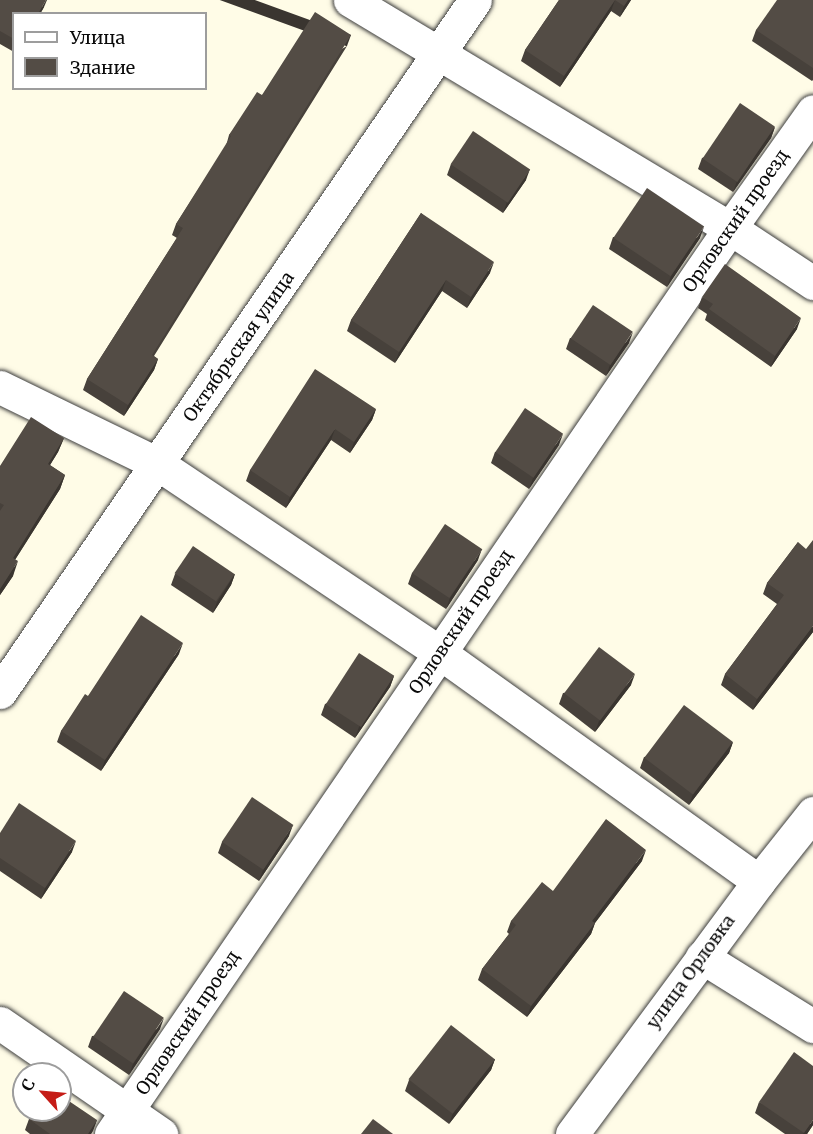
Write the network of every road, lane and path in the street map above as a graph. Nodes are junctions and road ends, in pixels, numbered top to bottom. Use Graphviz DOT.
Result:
graph roads {
  1 [pos="350,0"];
  2 [pos="475,0"];
  3 [pos="439,56"];
  4 [pos="813,111"];
  5 [pos="730,228"];
  6 [pos="813,283"];
  7 [pos="0,387"];
  8 [pos="158,464"];
  9 [pos="440,653"];
  10 [pos="0,692"];
  11 [pos="813,813"];
  12 [pos="759,881"];
  13 [pos="702,957"];
  14 [pos="0,1023"];
  15 [pos="813,1026"];
  16 [pos="120,1122"];
  17 [pos="161,1134"];
  18 [pos="572,1134"];
  1 -- 3 [label="street"];
  2 -- 3 [label="street, Октябрьская улица"];
  3 -- 5 [label="street"];
  3 -- 8 [label="street, Октябрьская улица"];
  4 -- 5 [label="street, Орловский проезд"];
  5 -- 6 [label="street"];
  5 -- 9 [label="street, Орловский проезд"];
  7 -- 8 [label="street"];
  8 -- 9 [label="street"];
  8 -- 10 [label="street, Октябрьская улица"];
  9 -- 12 [label="street"];
  9 -- 16 [label="street, Орловский проезд"];
  11 -- 12 [label="street, улица Орловка"];
  12 -- 13 [label="street, улица Орловка"];
  13 -- 15 [label="street"];
  13 -- 18 [label="street, улица Орловка"];
  14 -- 16 [label="street"];
  16 -- 17 [label="street"];
}
